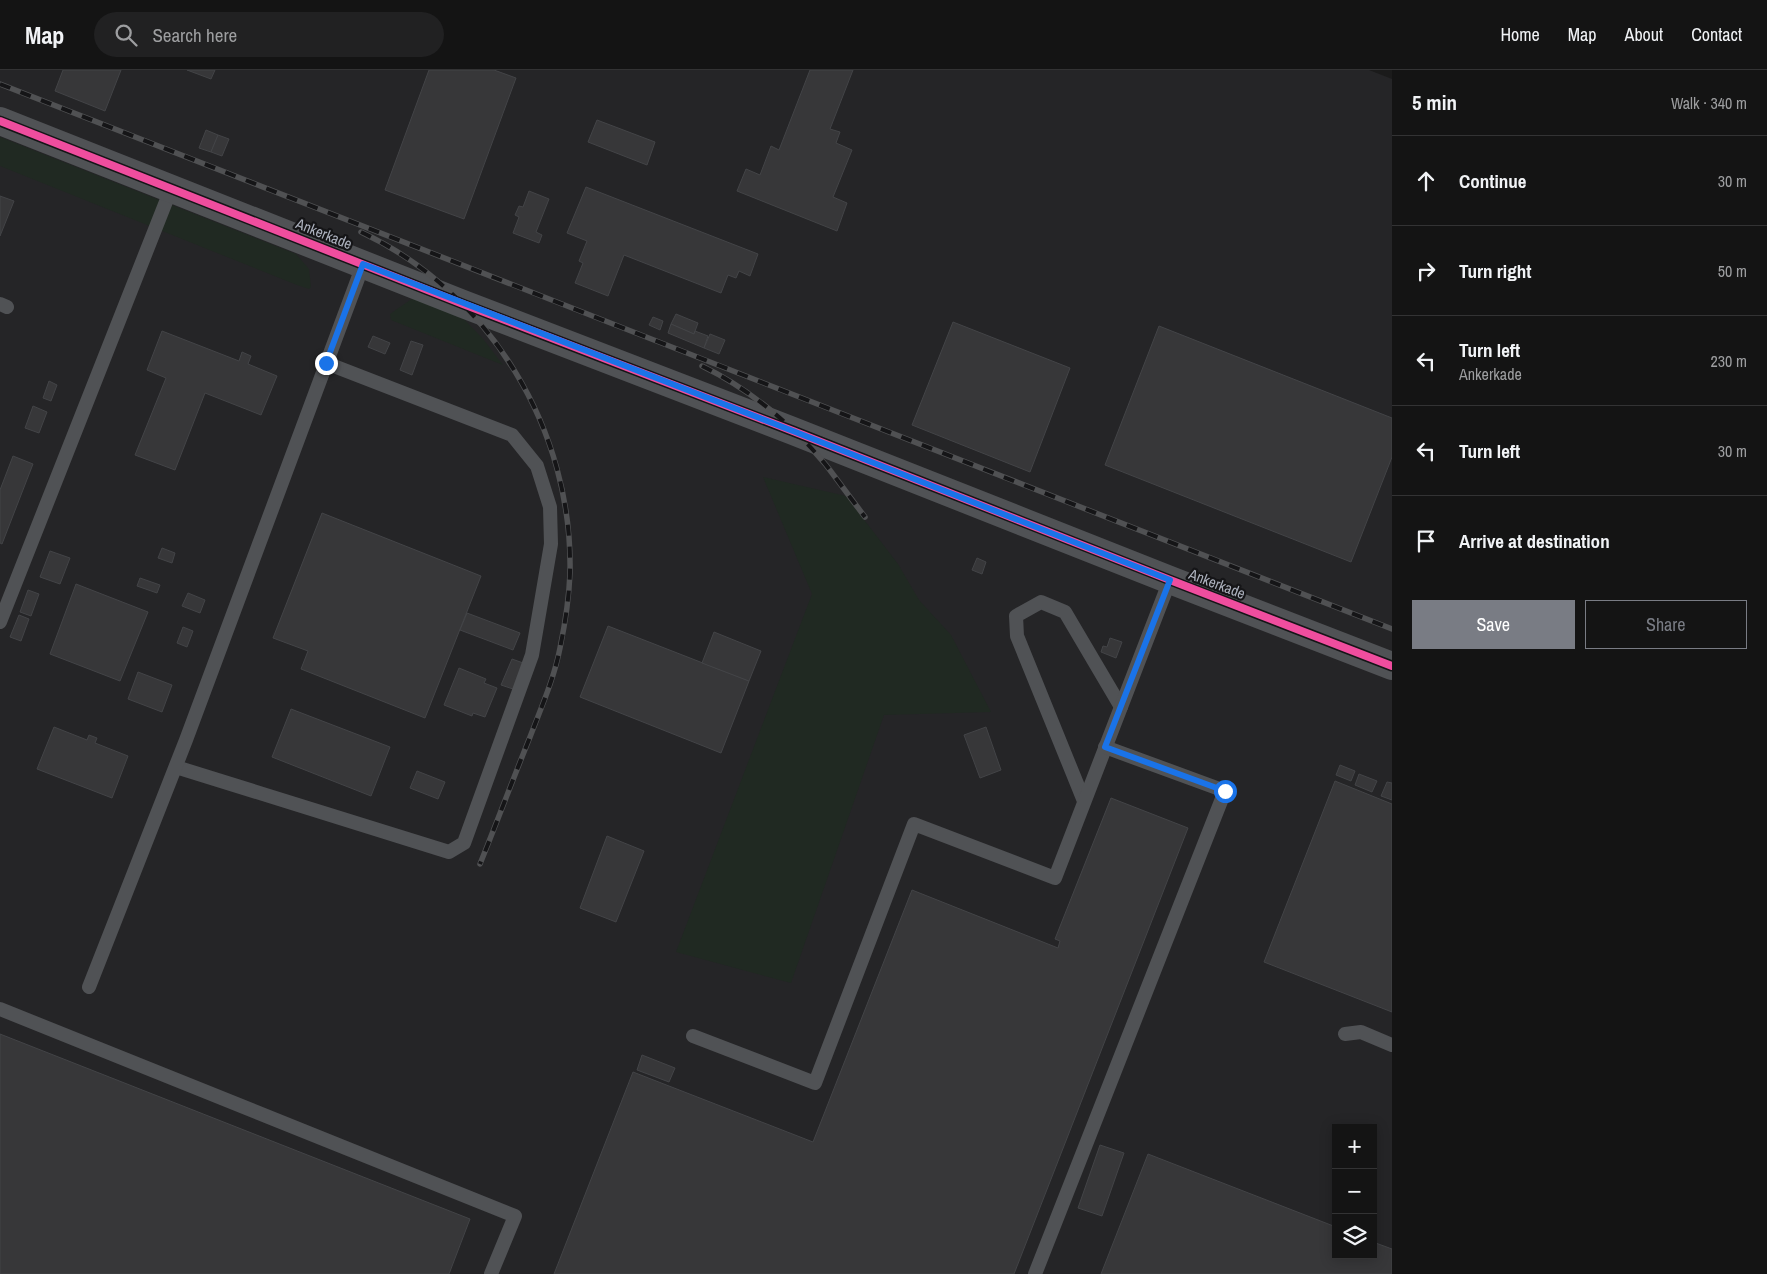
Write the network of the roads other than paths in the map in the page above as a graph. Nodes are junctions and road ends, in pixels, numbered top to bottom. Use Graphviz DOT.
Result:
graph roads {
  1 [pos="0,121"];
  2 [pos="171,188"];
  3 [pos="363,264"];
  4 [pos="326,363"];
  5 [pos="1170,580"];
  6 [pos="0,622"];
  7 [pos="1392,666"];
  8 [pos="1121,707"];
  9 [pos="1105,747"];
  10 [pos="176,767"];
  11 [pos="1084,801"];
  12 [pos="89,988"];
  13 [pos="0,1009"];
  14 [pos="1345,1034"];
  15 [pos="693,1036"];
  16 [pos="1392,1045"];
  17 [pos="491,1274"];
  18 [pos="1035,1274"];
  1 -- 2 [label="street, Ankerkade"];
  2 -- 3 [label="street, Ankerkade"];
  2 -- 6 [label="lane"];
  3 -- 4 [label="lane"];
  3 -- 5 [label="street, Ankerkade"];
  4 -- 10 [label="lane"];
  4 -- 10 [label="lane"];
  5 -- 7 [label="street, Ankerkade"];
  5 -- 8 [label="lane"];
  8 -- 9 [label="lane"];
  8 -- 11 [label="lane"];
  9 -- 11 [label="lane"];
  9 -- 18 [label="lane"];
  10 -- 12 [label="lane"];
  11 -- 15 [label="lane"];
  13 -- 17 [label="lane"];
  14 -- 16 [label="lane"];
}
